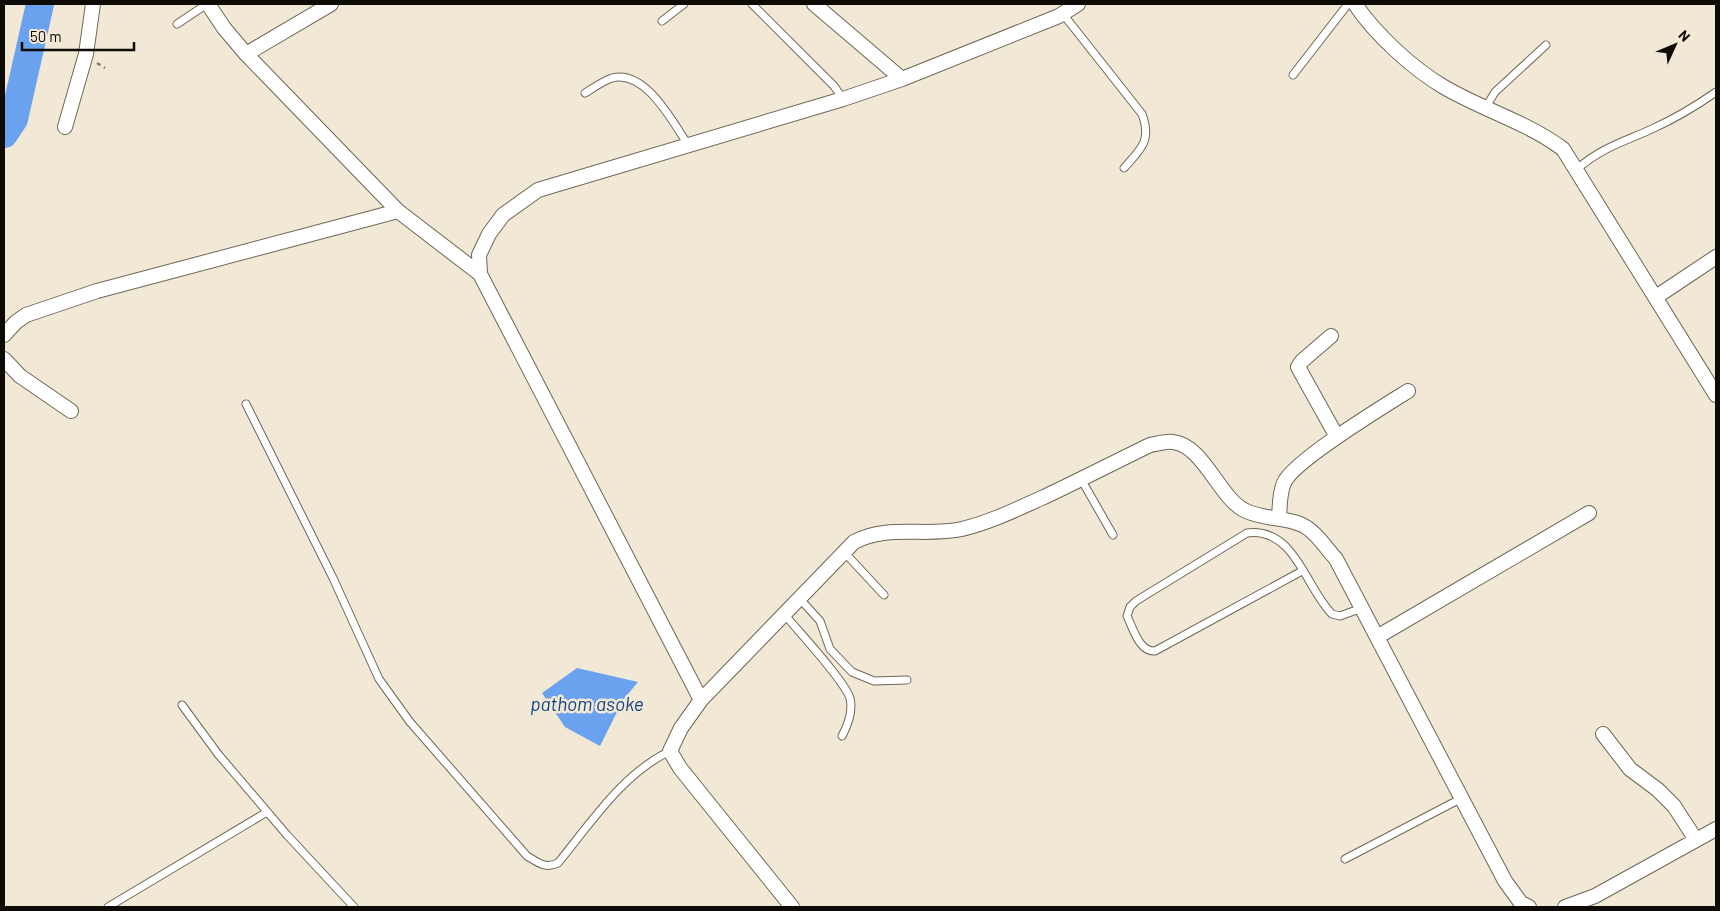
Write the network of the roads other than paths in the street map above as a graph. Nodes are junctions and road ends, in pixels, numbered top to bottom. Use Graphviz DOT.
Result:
graph roads {
  1 [pos="93,4"];
  2 [pos="207,4"];
  3 [pos="331,4"];
  4 [pos="684,4"];
  5 [pos="752,4"];
  6 [pos="814,4"];
  7 [pos="1078,4"];
  8 [pos="1348,4"];
  9 [pos="1355,4"];
  10 [pos="1063,14"];
  11 [pos="662,22"];
  12 [pos="177,24"];
  13 [pos="1546,45"];
  14 [pos="246,54"];
  15 [pos="1293,75"];
  16 [pos="902,79"];
  17 [pos="1716,92"];
  18 [pos="585,93"];
  19 [pos="843,99"];
  20 [pos="1486,107"];
  21 [pos="64,128"];
  22 [pos="690,147"];
  23 [pos="1124,168"];
  24 [pos="1576,169"];
  25 [pos="398,211"];
  26 [pos="1716,257"];
  27 [pos="480,274"];
  28 [pos="1656,297"];
  29 [pos="4,335"];
  30 [pos="1332,336"];
  31 [pos="4,359"];
  32 [pos="1408,391"];
  33 [pos="1716,395"];
  34 [pos="246,404"];
  35 [pos="71,411"];
  36 [pos="1337,437"];
  37 [pos="1081,479"];
  38 [pos="1589,512"];
  39 [pos="1279,518"];
  40 [pos="1113,535"];
  41 [pos="844,552"];
  42 [pos="1302,571"];
  43 [pos="884,595"];
  44 [pos="800,599"];
  45 [pos="1362,608"];
  46 [pos="785,615"];
  47 [pos="1377,637"];
  48 [pos="907,680"];
  49 [pos="701,700"];
  50 [pos="182,705"];
  51 [pos="1603,734"];
  52 [pos="842,736"];
  53 [pos="670,751"];
  54 [pos="1462,798"];
  55 [pos="267,812"];
  56 [pos="1716,828"];
  57 [pos="1696,840"];
  58 [pos="1346,859"];
  59 [pos="108,907"];
  60 [pos="354,907"];
  61 [pos="792,907"];
  62 [pos="1529,907"];
  63 [pos="1565,907"];
  1 -- 21 [label="street"];
  2 -- 12 [label="lane"];
  2 -- 14 [label="street"];
  3 -- 14 [label="street"];
  4 -- 11 [label="lane"];
  5 -- 19 [label="lane"];
  6 -- 16 [label="street"];
  7 -- 10 [label="street"];
  8 -- 15 [label="lane"];
  9 -- 20 [label="street"];
  10 -- 16 [label="street"];
  10 -- 23 [label="lane"];
  13 -- 20 [label="lane"];
  14 -- 25 [label="street"];
  16 -- 19 [label="street"];
  17 -- 24 [label="lane"];
  18 -- 22 [label="lane"];
  19 -- 22 [label="street"];
  20 -- 24 [label="street"];
  22 -- 27 [label="street"];
  24 -- 28 [label="street"];
  25 -- 27 [label="street"];
  25 -- 29 [label="street"];
  26 -- 28 [label="street"];
  27 -- 49 [label="street"];
  28 -- 33 [label="street"];
  30 -- 36 [label="street"];
  31 -- 35 [label="street"];
  32 -- 36 [label="street"];
  34 -- 53 [label="lane"];
  36 -- 39 [label="street"];
  37 -- 39 [label="street"];
  37 -- 40 [label="lane"];
  37 -- 41 [label="street"];
  38 -- 47 [label="street"];
  39 -- 45 [label="street"];
  41 -- 43 [label="lane"];
  41 -- 44 [label="street"];
  42 -- 42 [label="lane"];
  42 -- 45 [label="lane"];
  44 -- 46 [label="street"];
  44 -- 48 [label="lane"];
  45 -- 47 [label="street"];
  46 -- 49 [label="street"];
  46 -- 52 [label="lane"];
  47 -- 54 [label="street"];
  49 -- 53 [label="street"];
  50 -- 55 [label="lane"];
  51 -- 57 [label="street"];
  53 -- 61 [label="street"];
  54 -- 58 [label="lane"];
  54 -- 62 [label="street"];
  55 -- 59 [label="lane"];
  55 -- 60 [label="lane"];
  56 -- 57 [label="street"];
  57 -- 63 [label="street"];
}
